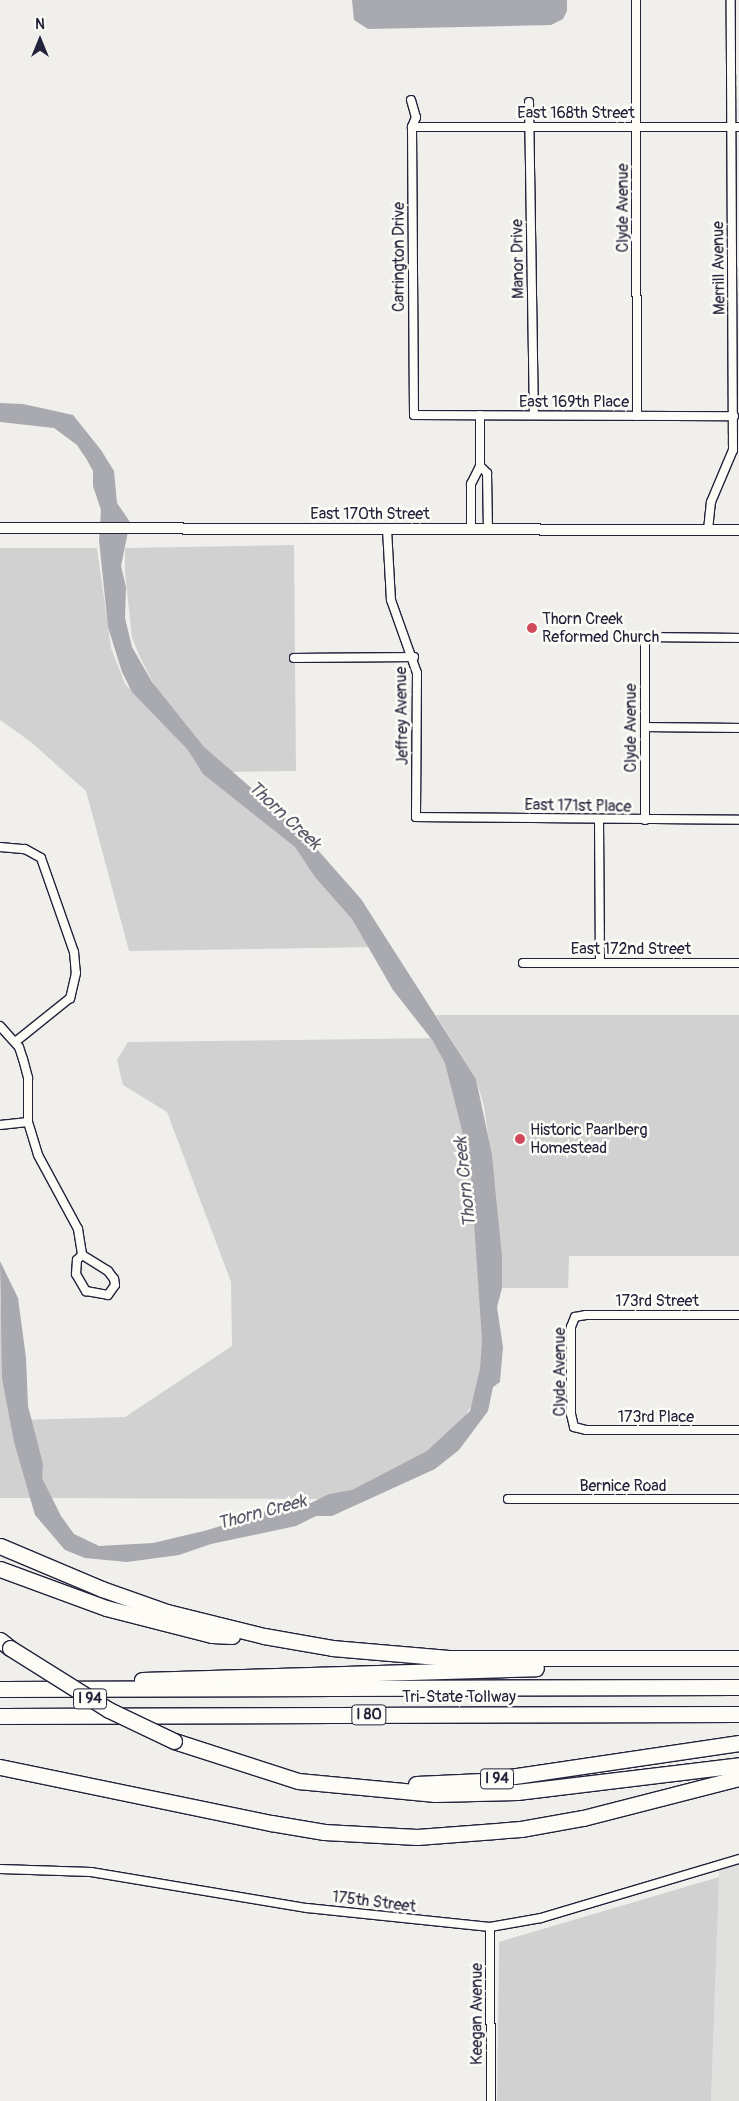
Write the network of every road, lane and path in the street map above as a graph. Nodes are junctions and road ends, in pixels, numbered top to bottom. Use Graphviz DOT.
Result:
graph roads {
  1 [pos="636,0"];
  2 [pos="731,0"];
  3 [pos="411,100"];
  4 [pos="529,102"];
  5 [pos="412,126"];
  6 [pos="530,126"];
  7 [pos="637,126"];
  8 [pos="735,127"];
  9 [pos="414,415"];
  10 [pos="480,415"];
  11 [pos="534,416"];
  12 [pos="637,416"];
  13 [pos="734,416"];
  14 [pos="480,466"];
  15 [pos="0,528"];
  16 [pos="387,529"];
  17 [pos="471,529"];
  18 [pos="488,529"];
  19 [pos="708,530"];
  20 [pos="739,530"];
  21 [pos="739,638"];
  22 [pos="414,657"];
  23 [pos="294,658"];
  24 [pos="645,727"];
  25 [pos="739,728"];
  26 [pos="416,817"];
  27 [pos="599,820"];
  28 [pos="646,820"];
  29 [pos="739,820"];
  30 [pos="0,847"];
  31 [pos="600,962"];
  32 [pos="523,963"];
  33 [pos="739,963"];
  34 [pos="0,1026"];
  35 [pos="15,1042"];
  36 [pos="28,1122"];
  37 [pos="0,1125"];
  38 [pos="82,1256"];
  39 [pos="739,1315"];
  40 [pos="575,1318"];
  41 [pos="574,1427"];
  42 [pos="739,1430"];
  43 [pos="508,1499"];
  44 [pos="739,1499"];
  45 [pos="0,1546"];
  46 [pos="0,1569"];
  47 [pos="264,1636"];
  48 [pos="5,1644"];
  49 [pos="667,1658"];
  50 [pos="739,1658"];
  51 [pos="739,1687"];
  52 [pos="0,1689"];
  53 [pos="45,1689"];
  54 [pos="739,1714"];
  55 [pos="0,1716"];
  56 [pos="739,1743"];
  57 [pos="739,1765"];
  58 [pos="253,1766"];
  59 [pos="0,1767"];
  60 [pos="0,1778"];
  61 [pos="739,1778"];
  62 [pos="146,1799"];
  63 [pos="739,1859"];
  64 [pos="0,1869"];
  65 [pos="490,1927"];
  66 [pos="490,2101"];
  1 -- 7 [label="street, Clyde Avenue"];
  2 -- 8 [label="street, Merrill Avenue"];
  3 -- 5 [label="street, Carrington Drive"];
  4 -- 6 [label="street, Manor Drive"];
  5 -- 6 [label="street, East 168th Street"];
  5 -- 9 [label="street, Carrington Drive"];
  6 -- 7 [label="street, East 168th Street"];
  6 -- 11 [label="street, Manor Drive"];
  7 -- 8 [label="street, East 168th Street"];
  7 -- 12 [label="street, Clyde Avenue"];
  8 -- 13 [label="street, Merrill Avenue"];
  9 -- 10 [label="street, East 169th Place"];
  10 -- 11 [label="street, East 169th Place"];
  10 -- 14 [label="street"];
  11 -- 12 [label="street, East 169th Place"];
  12 -- 13 [label="street, East 169th Place"];
  13 -- 19 [label="street, Merrill Avenue"];
  14 -- 17 [label="street"];
  14 -- 18 [label="street"];
  15 -- 16 [label="street, East 170th Street"];
  16 -- 17 [label="street, East 170th Street"];
  16 -- 22 [label="street, Jeffrey Avenue"];
  17 -- 18 [label="street, East 170th Street"];
  18 -- 19 [label="street, East 170th Street"];
  19 -- 20 [label="street, East 170th Street"];
  21 -- 24 [label="street, Clyde Avenue"];
  22 -- 23 [label="street"];
  22 -- 26 [label="street, Jeffrey Avenue"];
  24 -- 25 [label="street"];
  24 -- 28 [label="street, Clyde Avenue"];
  26 -- 27 [label="street, East 171st Place"];
  27 -- 28 [label="street, East 171st Place"];
  27 -- 31 [label="street"];
  28 -- 29 [label="street, East 171st Place"];
  30 -- 35 [label="street"];
  31 -- 32 [label="street, East 172nd Street"];
  31 -- 33 [label="street, East 172nd Street"];
  34 -- 35 [label="street"];
  35 -- 36 [label="street"];
  36 -- 37 [label="street"];
  36 -- 38 [label="street"];
  38 -- 38 [label="street"];
  39 -- 40 [label="street, 173rd Street"];
  40 -- 41 [label="street, Clyde Avenue"];
  41 -- 42 [label="street, 173rd Place"];
  43 -- 44 [label="street, Bernice Road"];
  45 -- 47 [label="highway"];
  46 -- 47 [label="highway"];
  47 -- 49 [label="highway"];
  48 -- 58 [label="highway, I 94, bridge"];
  49 -- 50 [label="highway"];
  49 -- 53 [label="highway"];
  51 -- 53 [label="highway, Tri-State Tollway / I 80"];
  52 -- 53 [label="highway, Tri-State Tollway / I 80"];
  54 -- 55 [label="highway, Tri-State Tollway / I 80"];
  56 -- 58 [label="highway, I 94"];
  57 -- 58 [label="highway"];
  59 -- 62 [label="highway"];
  60 -- 62 [label="highway"];
  61 -- 62 [label="highway"];
  63 -- 65 [label="street, 175th Street"];
  64 -- 65 [label="street, 175th Street"];
  65 -- 66 [label="street, Keegan Avenue"];
}
